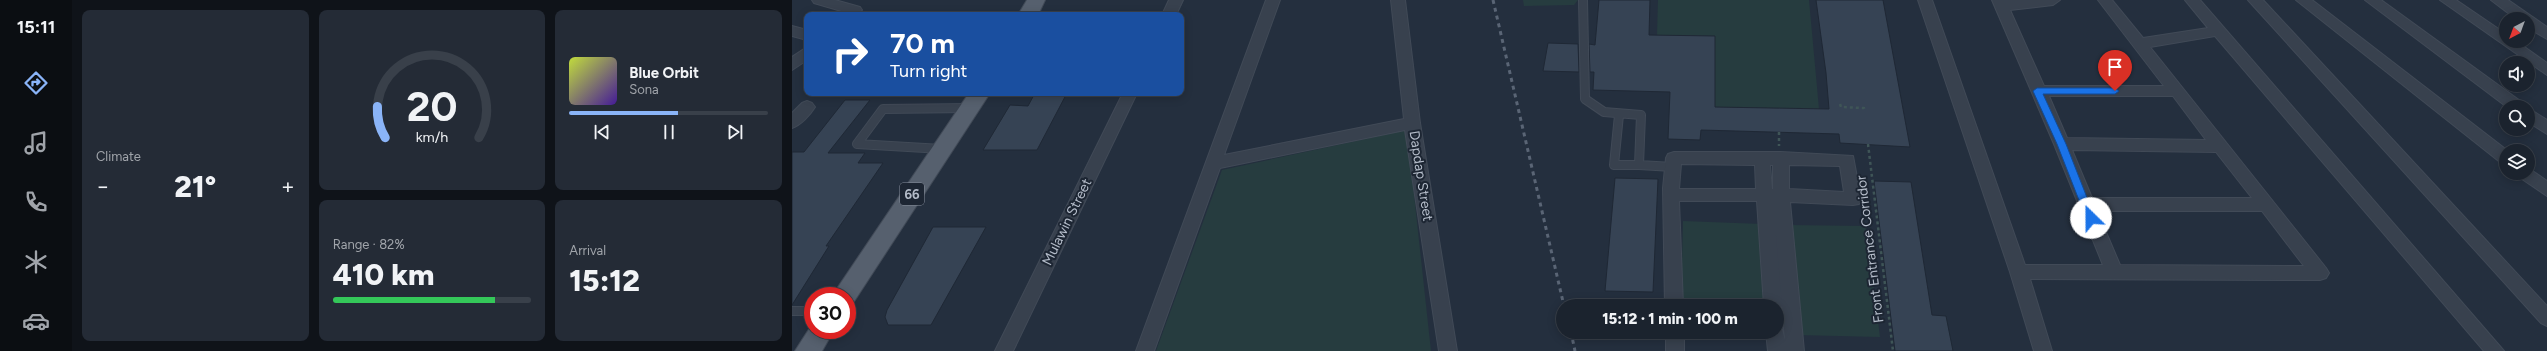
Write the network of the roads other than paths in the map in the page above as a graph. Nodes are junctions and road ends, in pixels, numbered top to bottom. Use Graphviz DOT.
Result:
graph roads {
  1 [pos="819,0"];
  2 [pos="866,0"];
  3 [pos="1036,0"];
  4 [pos="1176,0"];
  5 [pos="1273,0"];
  6 [pos="1398,0"];
  7 [pos="1583,0"];
  8 [pos="1925,0"];
  9 [pos="2053,0"];
  10 [pos="2106,0"];
  11 [pos="2192,0"];
  12 [pos="2255,0"];
  13 [pos="2302,0"];
  14 [pos="2372,0"];
  15 [pos="2447,0"];
  16 [pos="2498,0"];
  17 [pos="2000,4"];
  18 [pos="852,12"];
  19 [pos="1030,12"];
  20 [pos="1170,12"];
  21 [pos="2515,12"];
  22 [pos="2535,26"];
  23 [pos="792,31"];
  24 [pos="2219,31"];
  25 [pos="804,34"];
  26 [pos="2547,34"];
  27 [pos="2139,44"];
  28 [pos="804,55"];
  29 [pos="792,65"];
  30 [pos="2547,70"];
  31 [pos="2037,91"];
  32 [pos="2177,91"];
  33 [pos="1129,96"];
  34 [pos="975,100"];
  35 [pos="2508,100"];
  36 [pos="807,107"];
  37 [pos="1619,115"];
  38 [pos="2535,119"];
  39 [pos="792,122"];
  40 [pos="1412,123"];
  41 [pos="2547,128"];
  42 [pos="2062,144"];
  43 [pos="2220,146"];
  44 [pos="942,149"];
  45 [pos="2499,153"];
  46 [pos="1762,158"];
  47 [pos="1781,158"];
  48 [pos="1215,163"];
  49 [pos="1639,165"];
  50 [pos="1674,167"];
  51 [pos="2534,180"];
  52 [pos="2547,190"];
  53 [pos="1671,195"];
  54 [pos="1773,195"];
  55 [pos="2085,204"];
  56 [pos="2267,205"];
  57 [pos="2019,272"];
  58 [pos="2114,272"];
  59 [pos="850,287"];
  60 [pos="1674,299"];
  61 [pos="1773,299"];
  62 [pos="792,311"];
  63 [pos="804,311"];
  64 [pos="2547,318"];
  65 [pos="816,339"];
  66 [pos="1674,339"];
  67 [pos="1775,339"];
  68 [pos="808,351"];
  69 [pos="1004,351"];
  70 [pos="1145,351"];
  71 [pos="1448,351"];
  72 [pos="1675,351"];
  73 [pos="1776,351"];
  74 [pos="1795,351"];
  75 [pos="2044,351"];
  76 [pos="2495,351"];
  1 -- 18 [label="street"];
  2 -- 18 [label="street"];
  3 -- 19 [label="main road"];
  4 -- 20 [label="street"];
  5 -- 48 [label="street"];
  6 -- 40 [label="street, Dapdap Street"];
  7 -- 37 [label="lane"];
  8 -- 57 [label="street"];
  9 -- 17 [label="street"];
  10 -- 27 [label="street"];
  11 -- 24 [label="street"];
  12 -- 64 [label="street"];
  13 -- 45 [label="street"];
  14 -- 35 [label="street"];
  15 -- 30 [label="street"];
  16 -- 21 [label="street"];
  17 -- 31 [label="street"];
  22 -- 26 [label="street"];
  23 -- 25 [label="street"];
  24 -- 27 [label="street"];
  24 -- 76 [label="street"];
  27 -- 32 [label="street"];
  28 -- 29 [label="street"];
  31 -- 32 [label="street"];
  31 -- 42 [label="street"];
  32 -- 43 [label="street"];
  33 -- 69 [label="street, Mulawin Street"];
  34 -- 44 [label="main road, 66"];
  34 -- 44 [label="lane"];
  36 -- 39 [label="street"];
  37 -- 49 [label="lane"];
  37 -- 49 [label="lane"];
  38 -- 41 [label="street"];
  40 -- 48 [label="street"];
  40 -- 71 [label="street, Dapdap Street"];
  42 -- 43 [label="street"];
  42 -- 55 [label="street"];
  43 -- 56 [label="street"];
  44 -- 59 [label="main road, 66"];
  46 -- 47 [label="street"];
  46 -- 50 [label="street"];
  46 -- 54 [label="street"];
  47 -- 54 [label="street"];
  47 -- 54 [label="street"];
  48 -- 70 [label="street"];
  49 -- 50 [label="lane"];
  50 -- 53 [label="street"];
  51 -- 52 [label="street"];
  53 -- 54 [label="street"];
  53 -- 60 [label="street"];
  54 -- 61 [label="street"];
  54 -- 74 [label="street"];
  55 -- 56 [label="street"];
  55 -- 58 [label="street"];
  56 -- 58 [label="street"];
  57 -- 58 [label="street"];
  57 -- 75 [label="street"];
  62 -- 63 [label="lane"];
  65 -- 68 [label="main road"];
  66 -- 72 [label="street"];
  67 -- 73 [label="street"];
}
